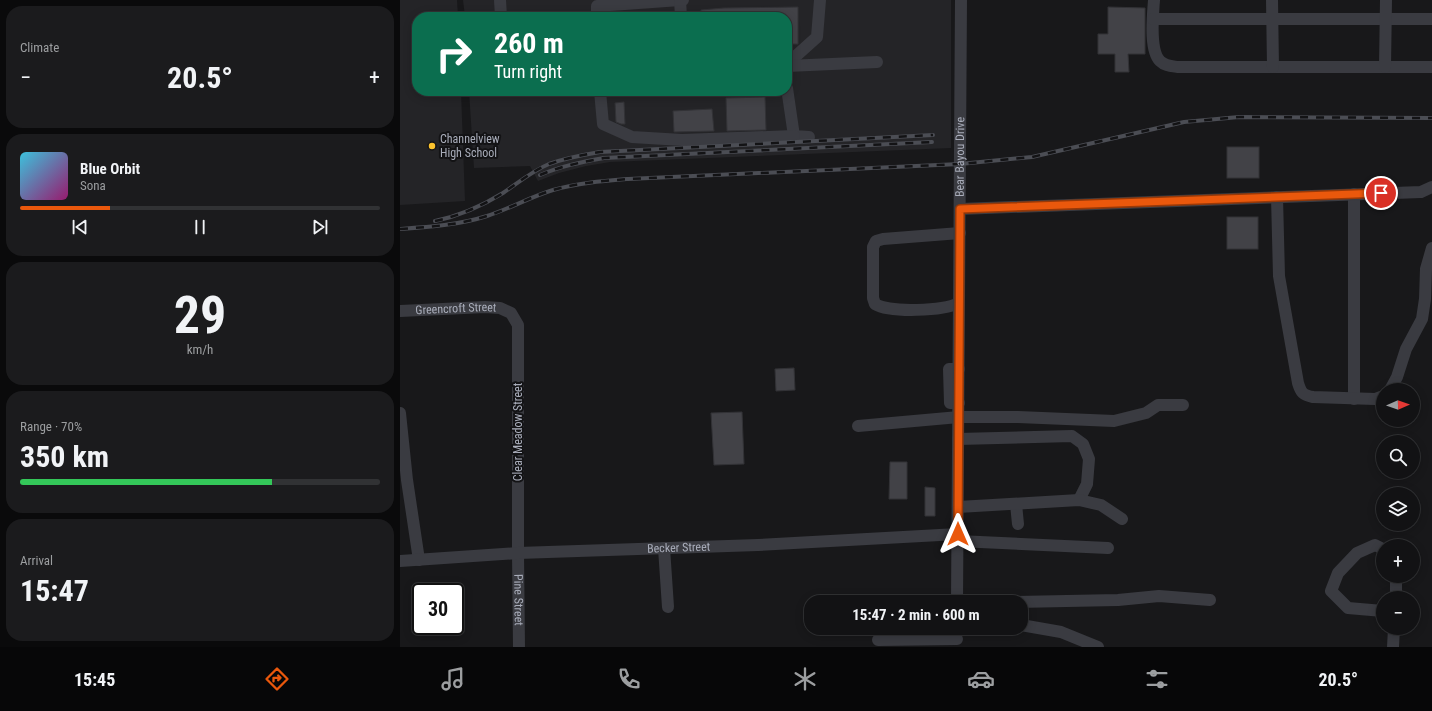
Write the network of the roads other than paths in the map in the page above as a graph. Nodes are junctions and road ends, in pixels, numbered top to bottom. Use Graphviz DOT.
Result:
graph roads {
  1 [pos="500,0"];
  2 [pos="680,0"];
  3 [pos="683,0"];
  4 [pos="820,0"];
  5 [pos="961,0"];
  6 [pos="1154,0"];
  7 [pos="1272,0"];
  8 [pos="1386,0"];
  9 [pos="653,1"];
  10 [pos="501,12"];
  11 [pos="597,12"];
  12 [pos="681,12"];
  13 [pos="1273,18"];
  14 [pos="1153,19"];
  15 [pos="1386,19"];
  16 [pos="1432,19"];
  17 [pos="792,60"];
  18 [pos="876,62"];
  19 [pos="792,65"];
  20 [pos="1273,67"];
  21 [pos="1385,67"];
  22 [pos="1432,67"];
  23 [pos="600,96"];
  24 [pos="788,96"];
  25 [pos="794,136"];
  26 [pos="809,137"];
  27 [pos="1432,187"];
  28 [pos="1354,194"];
  29 [pos="1277,197"];
  30 [pos="960,209"];
  31 [pos="960,233"];
  32 [pos="1432,248"];
  33 [pos="959,303"];
  34 [pos="400,311"];
  35 [pos="511,313"];
  36 [pos="1394,383"];
  37 [pos="1354,399"];
  38 [pos="1376,399"];
  39 [pos="1182,405"];
  40 [pos="400,413"];
  41 [pos="958,417"];
  42 [pos="858,426"];
  43 [pos="958,439"];
  44 [pos="403,480"];
  45 [pos="1079,500"];
  46 [pos="1016,504"];
  47 [pos="958,507"];
  48 [pos="1122,519"];
  49 [pos="1018,524"];
  50 [pos="958,537"];
  51 [pos="1376,547"];
  52 [pos="664,548"];
  53 [pos="1108,548"];
  54 [pos="518,553"];
  55 [pos="419,560"];
  56 [pos="400,561"];
  57 [pos="957,595"];
  58 [pos="1210,600"];
  59 [pos="1028,602"];
  60 [pos="668,607"];
  61 [pos="1376,610"];
  62 [pos="1028,626"];
  63 [pos="1394,635"];
  64 [pos="957,638"];
  65 [pos="878,640"];
  66 [pos="520,647"];
  67 [pos="1098,647"];
  68 [pos="1393,647"];
  1 -- 10 [label="street"];
  2 -- 3 [label="street"];
  2 -- 9 [label="street"];
  2 -- 12 [label="street"];
  4 -- 17 [label="street"];
  5 -- 30 [label="street, Bear Bayou Drive"];
  6 -- 14 [label="street"];
  7 -- 13 [label="street"];
  8 -- 15 [label="street"];
  9 -- 11 [label="street"];
  13 -- 14 [label="street"];
  13 -- 15 [label="street"];
  13 -- 20 [label="street"];
  14 -- 20 [label="street"];
  15 -- 16 [label="street"];
  15 -- 21 [label="street"];
  18 -- 19 [label="street"];
  20 -- 21 [label="street"];
  21 -- 22 [label="street"];
  23 -- 25 [label="street"];
  24 -- 25 [label="street"];
  25 -- 26 [label="street"];
  27 -- 28 [label="street"];
  28 -- 29 [label="street"];
  28 -- 37 [label="street"];
  29 -- 30 [label="street"];
  29 -- 37 [label="street"];
  30 -- 31 [label="street, Bear Bayou Drive"];
  31 -- 33 [label="street, Bear Bayou Drive"];
  31 -- 33 [label="street"];
  32 -- 36 [label="street"];
  33 -- 41 [label="street, Bear Bayou Drive"];
  34 -- 35 [label="street, Greencroft Street"];
  35 -- 54 [label="street, Clear Meadow Street"];
  37 -- 38 [label="street"];
  39 -- 41 [label="street"];
  40 -- 44 [label="street"];
  41 -- 42 [label="street"];
  41 -- 43 [label="street, Bear Bayou Drive"];
  43 -- 45 [label="street"];
  43 -- 47 [label="street, Bear Bayou Drive"];
  44 -- 55 [label="street"];
  45 -- 46 [label="street"];
  45 -- 48 [label="street"];
  46 -- 47 [label="street"];
  46 -- 49 [label="street"];
  47 -- 50 [label="street, Bear Bayou Drive"];
  50 -- 52 [label="street, Becker Street"];
  50 -- 53 [label="street, Becker Street"];
  50 -- 57 [label="street, Bear Bayou Drive"];
  51 -- 61 [label="street"];
  52 -- 54 [label="street, Becker Street"];
  52 -- 60 [label="street"];
  54 -- 55 [label="street, Becker Street"];
  54 -- 66 [label="street, Pine Street"];
  55 -- 56 [label="street, Becker Street"];
  58 -- 59 [label="street"];
  62 -- 67 [label="street"];
  63 -- 68 [label="street"];
  64 -- 65 [label="street"];
}
